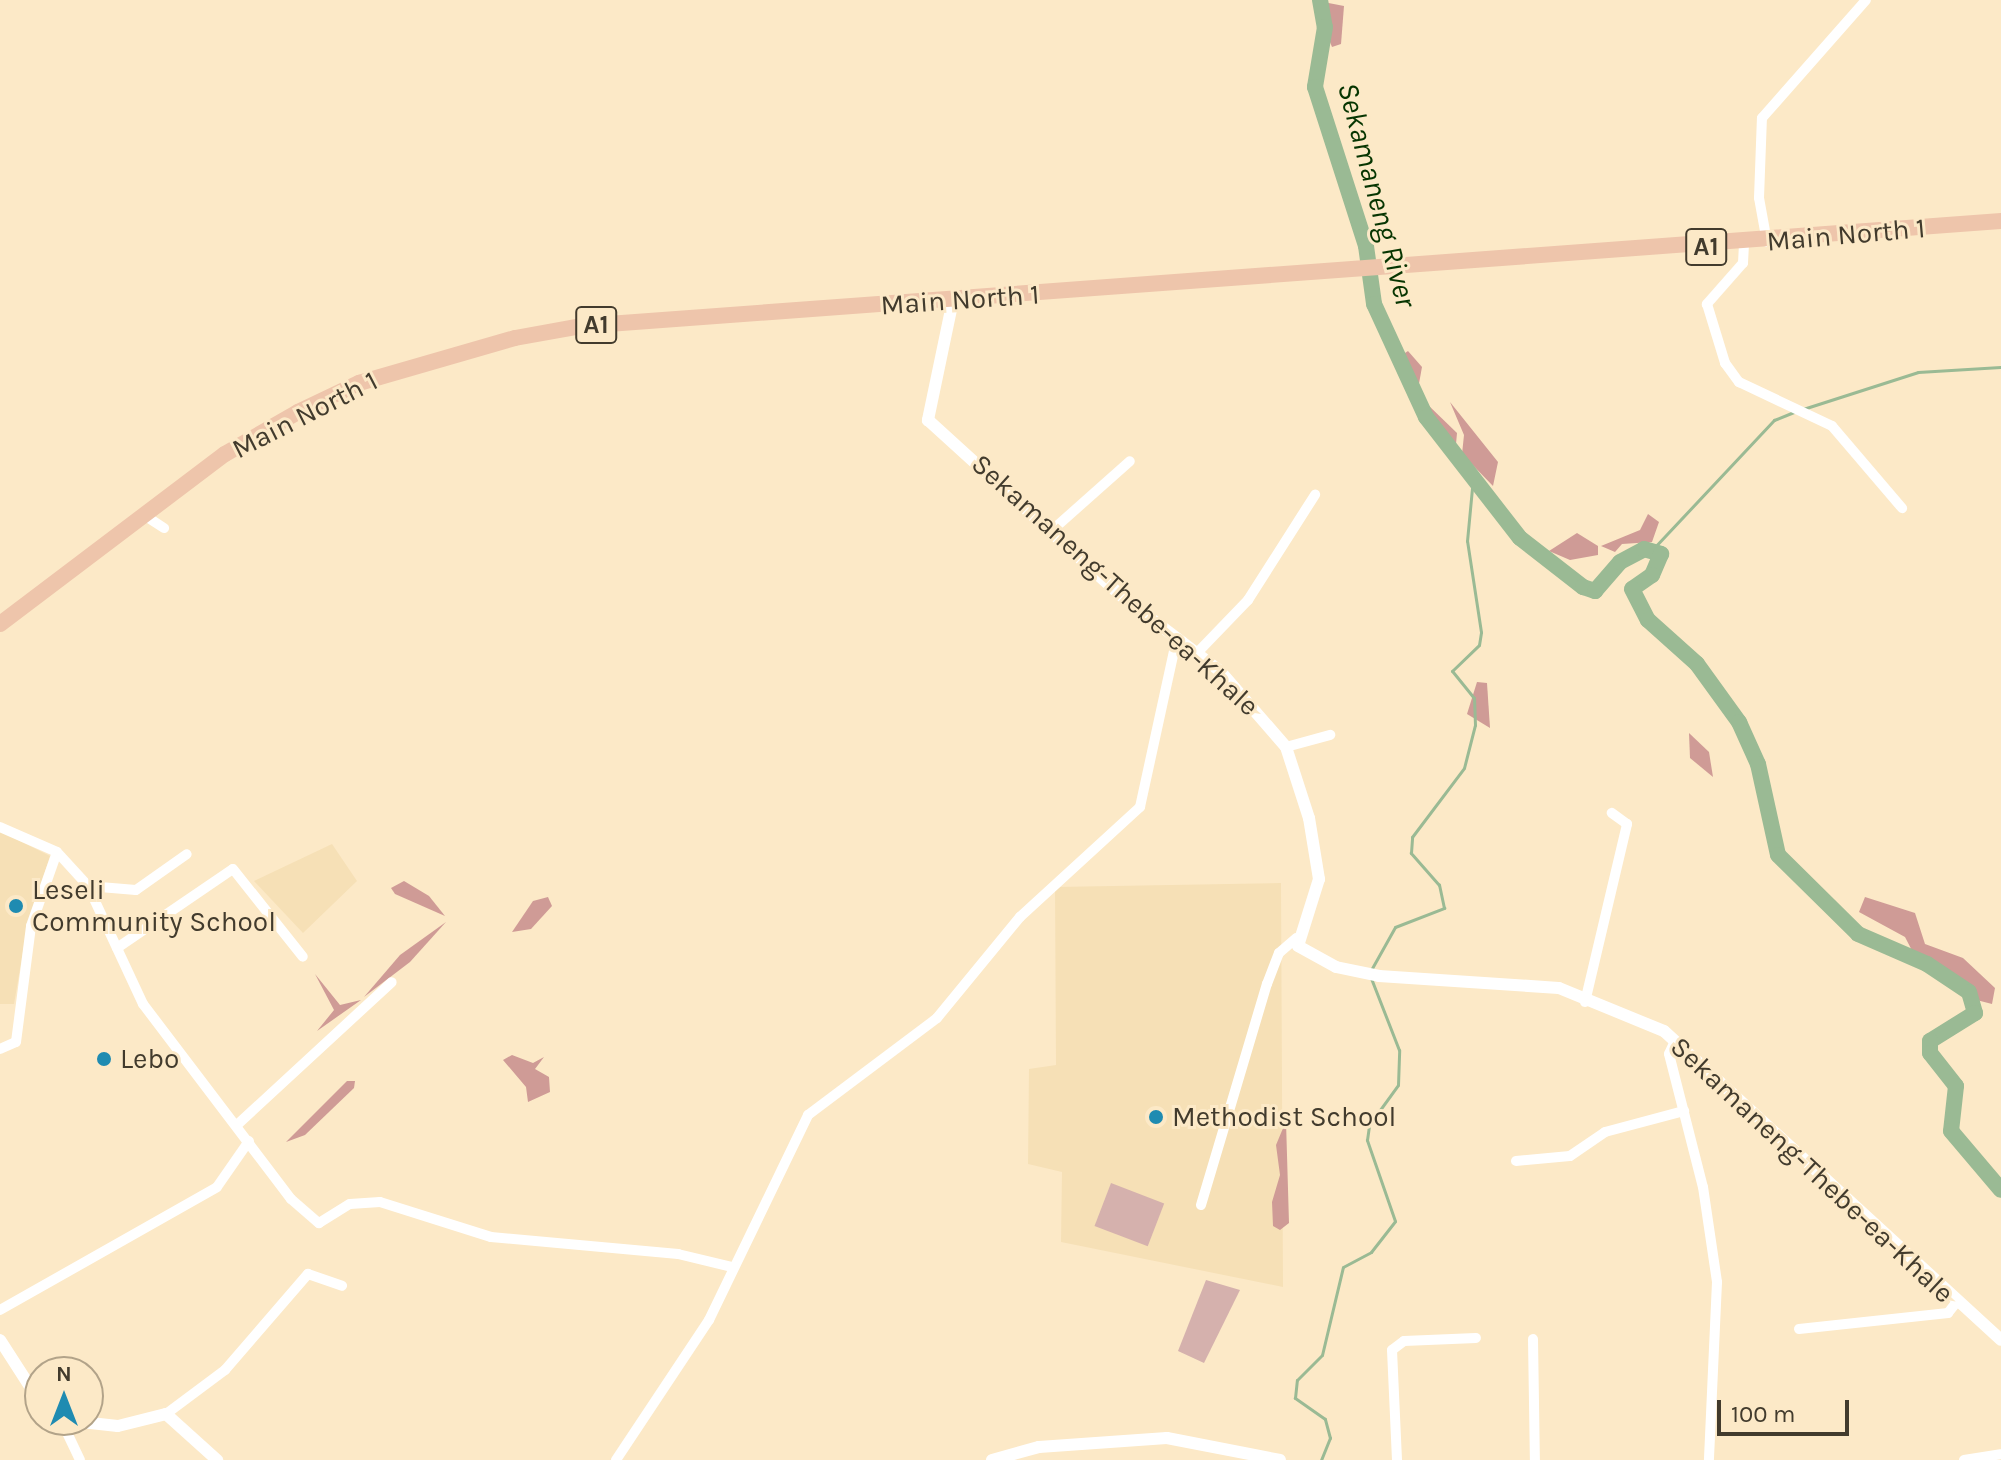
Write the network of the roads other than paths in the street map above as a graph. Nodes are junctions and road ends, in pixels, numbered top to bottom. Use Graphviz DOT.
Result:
graph roads {
  1 [pos="1866,0"];
  2 [pos="2001,221"];
  3 [pos="1767,242"];
  4 [pos="1744,244"];
  5 [pos="953,300"];
  6 [pos="1130,461"];
  7 [pos="1315,495"];
  8 [pos="1902,508"];
  9 [pos="144,515"];
  10 [pos="164,528"];
  11 [pos="1049,533"];
  12 [pos="0,624"];
  13 [pos="1183,642"];
  14 [pos="1197,653"];
  15 [pos="1330,735"];
  16 [pos="1286,747"];
  17 [pos="1612,813"];
  18 [pos="0,827"];
  19 [pos="57,852"];
  20 [pos="187,854"];
  21 [pos="88,886"];
  22 [pos="1296,938"];
  23 [pos="117,948"];
  24 [pos="303,957"];
  25 [pos="392,982"];
  26 [pos="1585,1002"];
  27 [pos="1675,1041"];
  28 [pos="0,1049"];
  29 [pos="1684,1111"];
  30 [pos="238,1124"];
  31 [pos="249,1141"];
  32 [pos="1516,1161"];
  33 [pos="1201,1205"];
  34 [pos="732,1267"];
  35 [pos="342,1286"];
  36 [pos="1955,1304"];
  37 [pos="0,1310"];
  38 [pos="1799,1329"];
  39 [pos="1476,1338"];
  40 [pos="1533,1339"];
  41 [pos="0,1340"];
  42 [pos="2001,1340"];
  43 [pos="24,1377"];
  44 [pos="166,1414"];
  45 [pos="104,1424"];
  46 [pos="69,1436"];
  47 [pos="2001,1454"];
  48 [pos="80,1460"];
  49 [pos="217,1460"];
  50 [pos="616,1460"];
  51 [pos="992,1460"];
  52 [pos="1280,1460"];
  53 [pos="1397,1460"];
  54 [pos="1535,1460"];
  55 [pos="1709,1460"];
  56 [pos="1964,1460"];
  1 -- 3 [label="street"];
  2 -- 3 [label="main road, Main North 1 / A1"];
  3 -- 4 [label="main road, Main North 1 / A1"];
  4 -- 5 [label="main road, Main North 1 / A1"];
  4 -- 8 [label="street"];
  5 -- 9 [label="main road, Main North 1 / A1"];
  5 -- 11 [label="street, Sekamaneng-Thebe-ea-Khale"];
  6 -- 11 [label="street"];
  7 -- 14 [label="street"];
  9 -- 10 [label="street"];
  9 -- 12 [label="main road, Main North 1 / A1"];
  11 -- 13 [label="street, Sekamaneng-Thebe-ea-Khale"];
  13 -- 14 [label="street, Sekamaneng-Thebe-ea-Khale"];
  13 -- 34 [label="street"];
  14 -- 16 [label="street, Sekamaneng-Thebe-ea-Khale"];
  15 -- 16 [label="street"];
  16 -- 22 [label="street, Sekamaneng-Thebe-ea-Khale"];
  17 -- 26 [label="street"];
  18 -- 19 [label="street"];
  19 -- 21 [label="street"];
  19 -- 28 [label="street"];
  20 -- 21 [label="street"];
  21 -- 23 [label="street"];
  22 -- 26 [label="street, Sekamaneng-Thebe-ea-Khale"];
  22 -- 33 [label="street"];
  23 -- 24 [label="street"];
  23 -- 30 [label="street"];
  25 -- 30 [label="street"];
  26 -- 27 [label="street, Sekamaneng-Thebe-ea-Khale"];
  27 -- 29 [label="street"];
  27 -- 36 [label="street, Sekamaneng-Thebe-ea-Khale"];
  29 -- 32 [label="street"];
  29 -- 55 [label="street"];
  30 -- 31 [label="street"];
  31 -- 34 [label="street"];
  31 -- 37 [label="street"];
  34 -- 50 [label="street"];
  35 -- 44 [label="street"];
  36 -- 38 [label="street"];
  36 -- 42 [label="street, Sekamaneng-Thebe-ea-Khale"];
  39 -- 53 [label="street"];
  40 -- 54 [label="street"];
  41 -- 43 [label="street"];
  44 -- 45 [label="street"];
  44 -- 49 [label="street"];
  46 -- 48 [label="street"];
  47 -- 56 [label="street"];
  51 -- 52 [label="street"];
}
